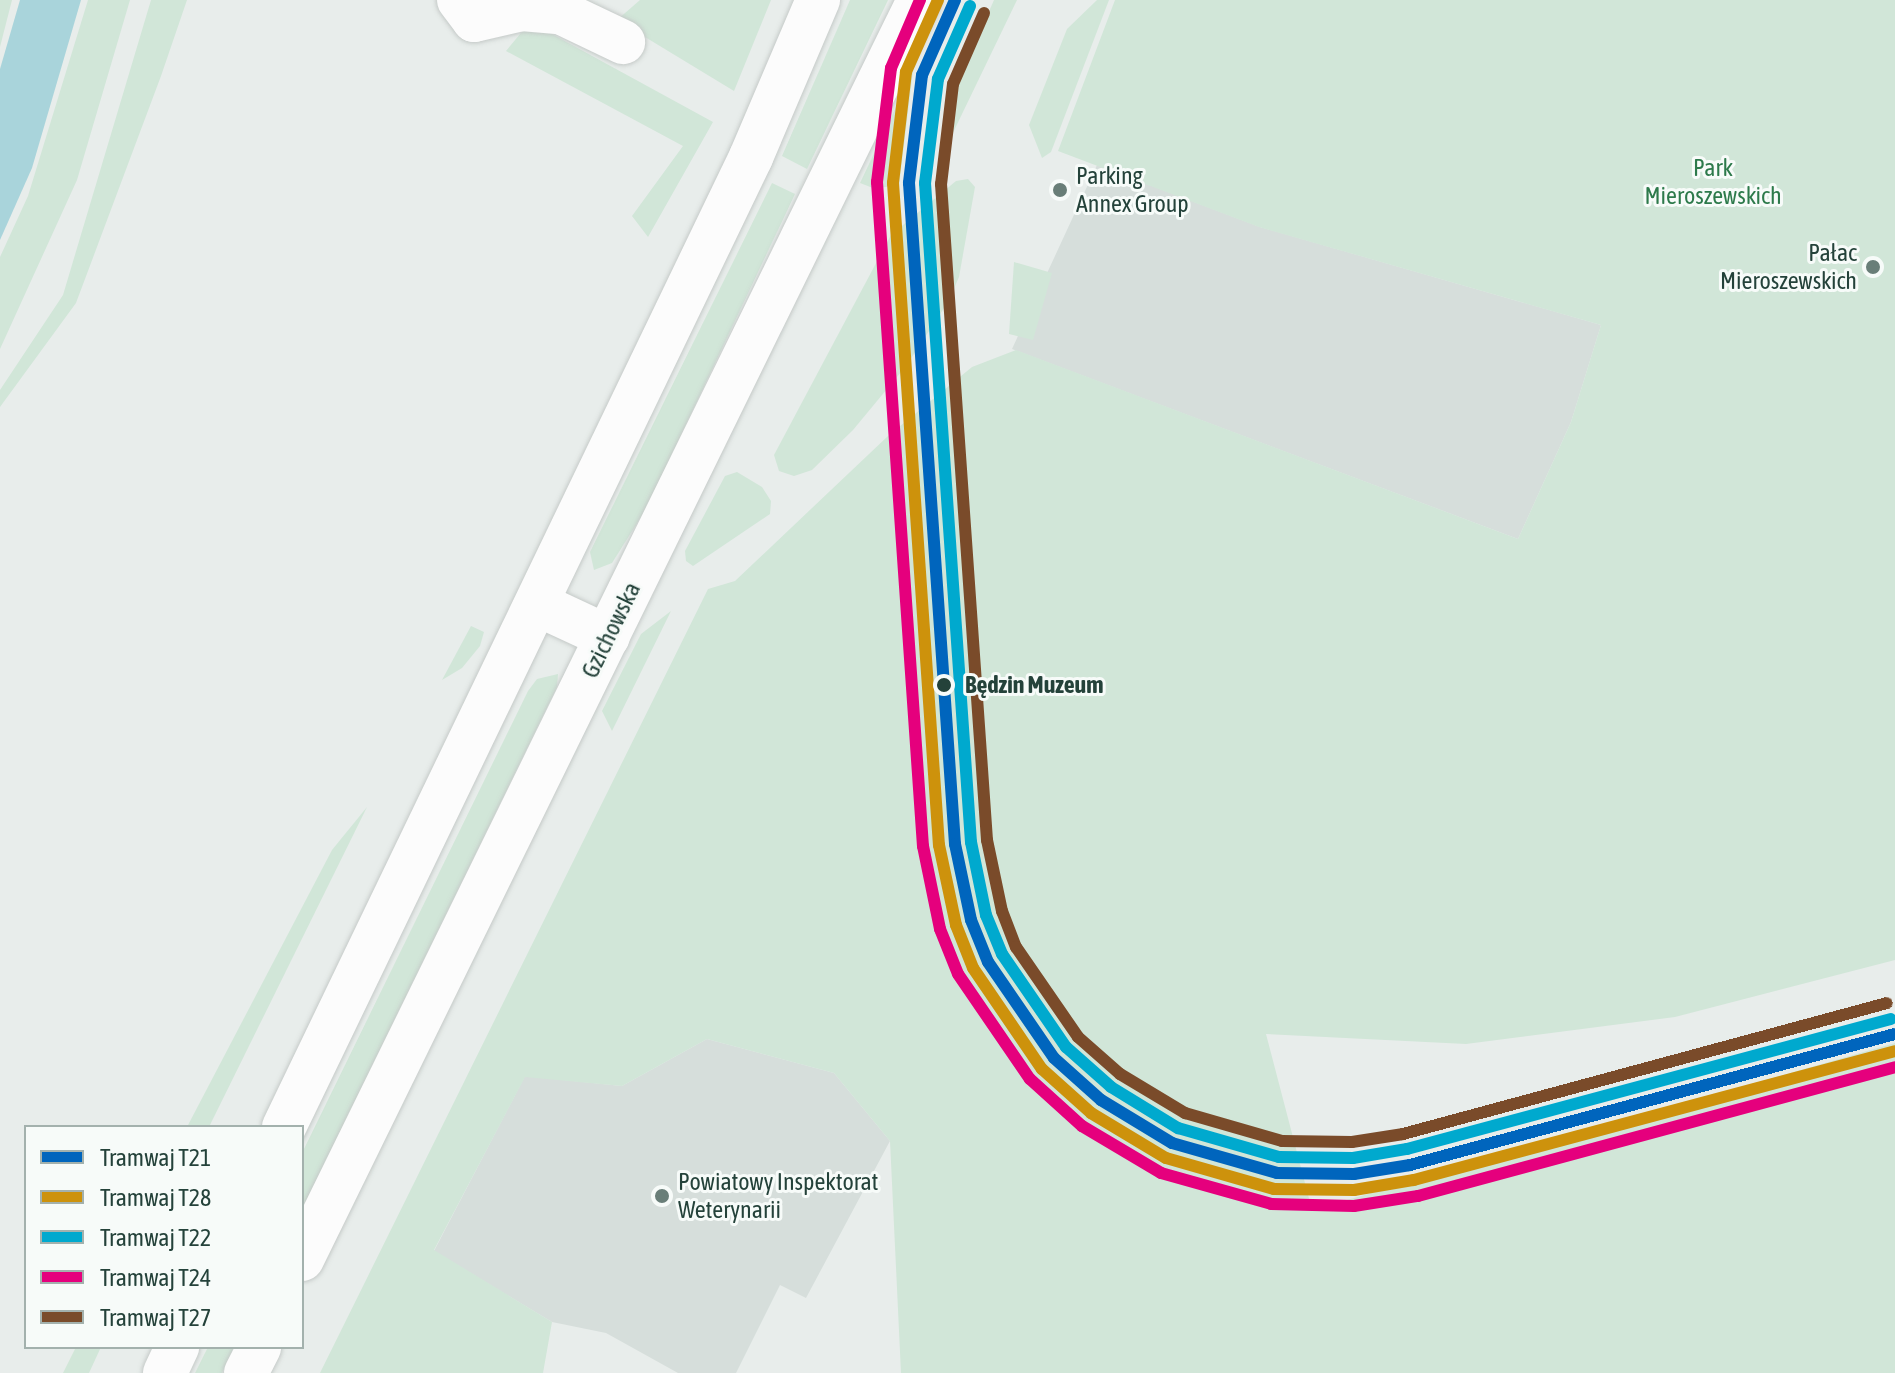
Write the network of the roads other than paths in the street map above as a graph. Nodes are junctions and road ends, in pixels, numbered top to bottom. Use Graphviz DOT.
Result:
graph roads {
  1 [pos="459,0"];
  2 [pos="818,0"];
  3 [pos="919,0"];
  4 [pos="623,42"];
  5 [pos="537,604"];
  6 [pos="608,637"];
  7 [pos="285,1125"];
  8 [pos="304,1255"];
  9 [pos="176,1349"];
  10 [pos="258,1349"];
  11 [pos="165,1373"];
  12 [pos="246,1373"];
  1 -- 4 [label="street"];
  2 -- 5 [label="street"];
  3 -- 6 [label="street, Gzichowska"];
  5 -- 6 [label="street"];
  5 -- 7 [label="street"];
  6 -- 8 [label="street, Gzichowska"];
  9 -- 11 [label="street"];
  10 -- 12 [label="street"];
}
